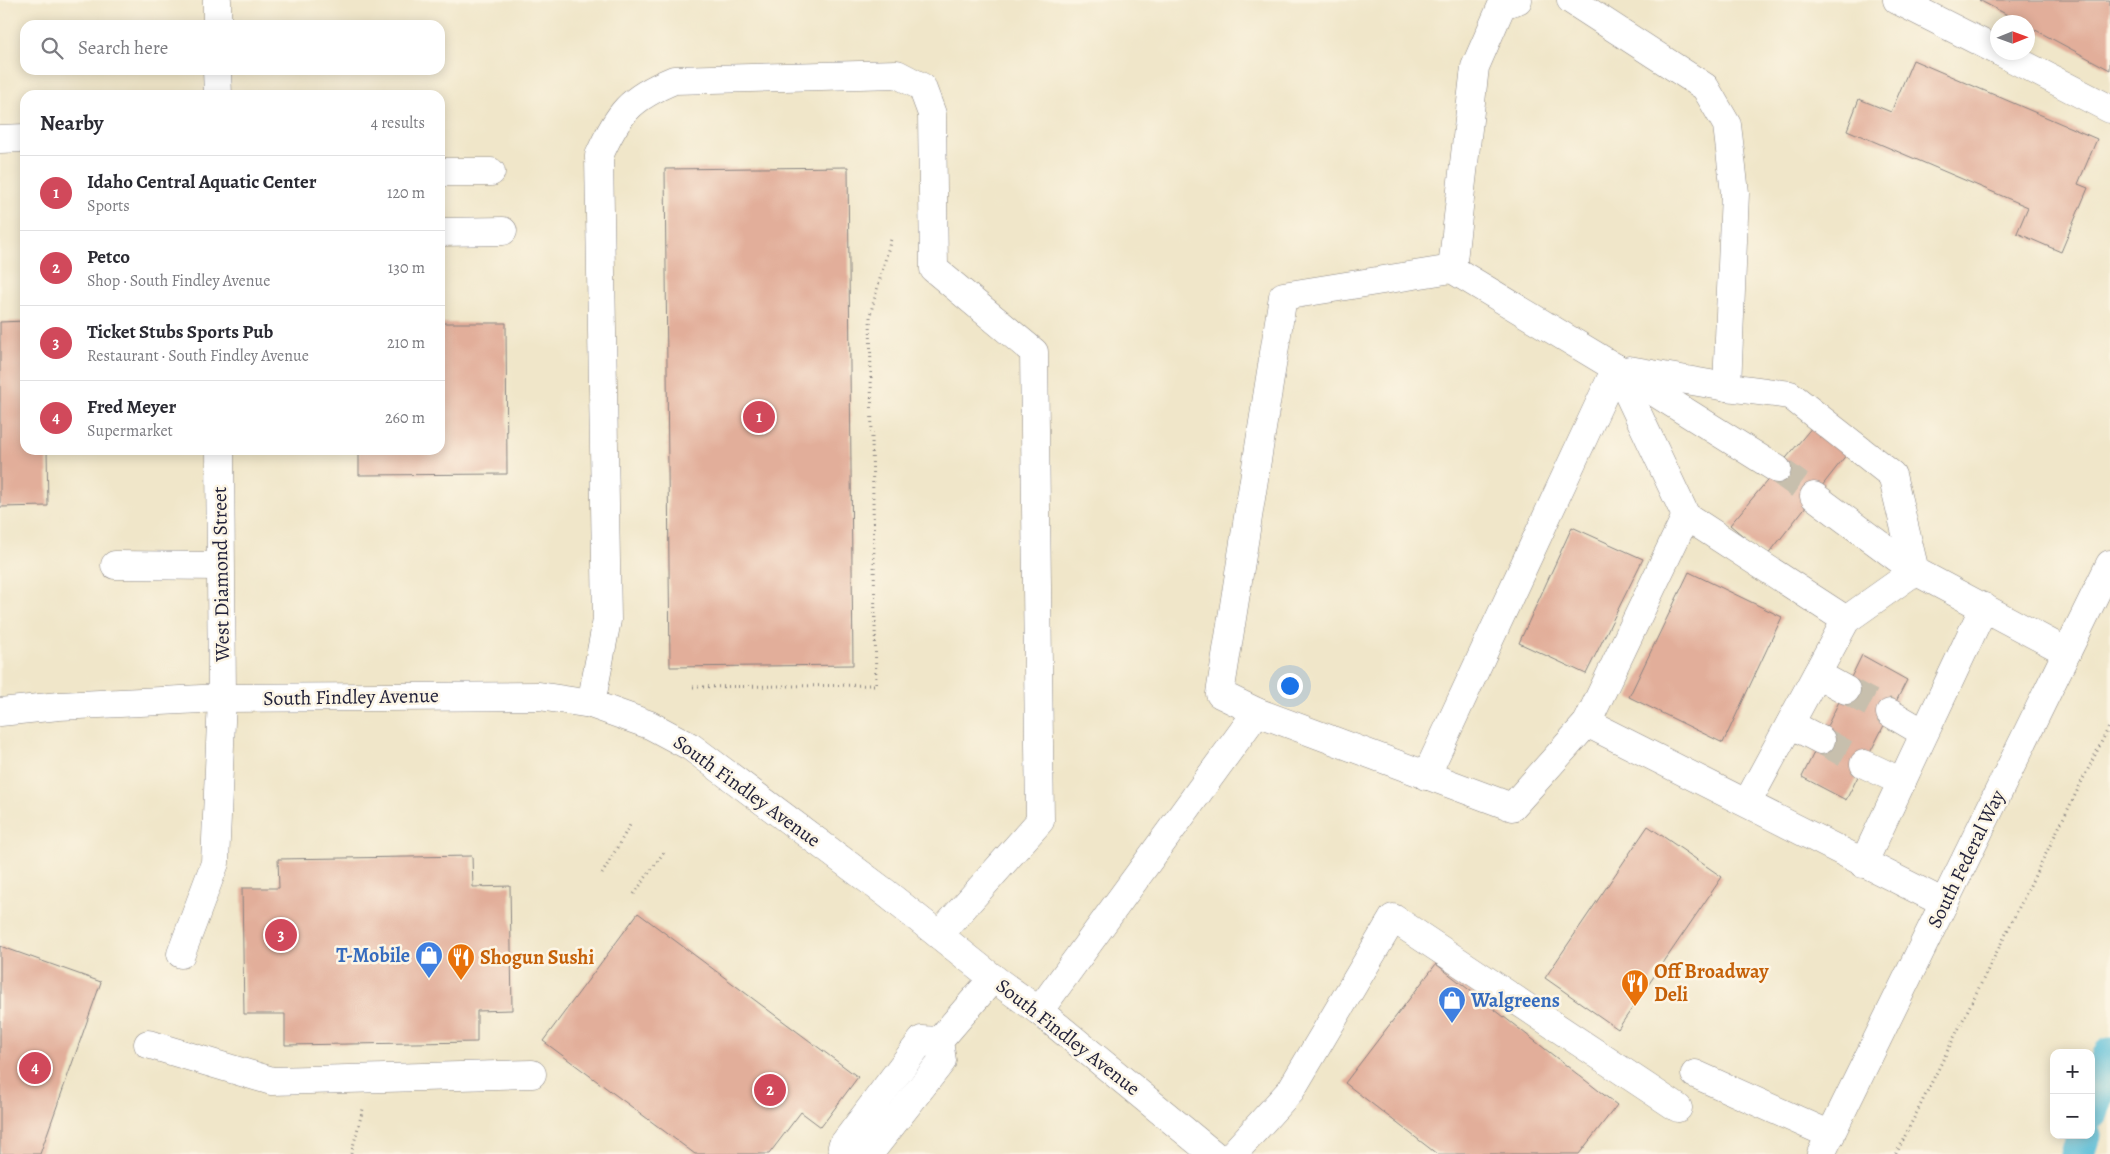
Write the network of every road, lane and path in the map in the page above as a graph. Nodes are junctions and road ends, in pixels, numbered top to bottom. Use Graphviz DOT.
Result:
graph roads {
  1 [pos="217,0"];
  2 [pos="1518,0"];
  3 [pos="1571,0"];
  4 [pos="1897,0"];
  5 [pos="217,20"];
  6 [pos="1990,47"];
  7 [pos="2015,60"];
  8 [pos="217,75"];
  9 [pos="218,90"];
  10 [pos="2110,109"];
  11 [pos="20,138"];
  12 [pos="0,139"];
  13 [pos="445,172"];
  14 [pos="491,172"];
  15 [pos="445,232"];
  16 [pos="503,232"];
  17 [pos="891,238"];
  18 [pos="1452,269"];
  19 [pos="1616,368"];
  20 [pos="1727,387"];
  21 [pos="220,455"];
  22 [pos="1777,469"];
  23 [pos="1814,496"];
  24 [pos="1686,516"];
  25 [pos="2110,564"];
  26 [pos="115,565"];
  27 [pos="220,566"];
  28 [pos="1915,571"];
  29 [pos="1984,607"];
  30 [pos="1846,620"];
  31 [pos="2067,652"];
  32 [pos="1818,674"];
  33 [pos="693,687"];
  34 [pos="1846,690"];
  35 [pos="222,698"];
  36 [pos="591,704"];
  37 [pos="0,712"];
  38 [pos="1257,712"];
  39 [pos="1890,713"];
  40 [pos="1587,723"];
  41 [pos="1790,724"];
  42 [pos="2110,725"];
  43 [pos="1924,733"];
  44 [pos="1821,740"];
  45 [pos="1864,764"];
  46 [pos="1426,776"];
  47 [pos="1902,782"];
  48 [pos="1747,803"];
  49 [pos="630,825"];
  50 [pos="664,852"];
  51 [pos="1863,864"];
  52 [pos="602,874"];
  53 [pos="634,894"];
  54 [pos="1944,903"];
  55 [pos="939,935"];
  56 [pos="181,954"];
  57 [pos="993,978"];
  58 [pos="1039,1011"];
  59 [pos="939,1041"];
  60 [pos="148,1044"];
  61 [pos="532,1074"];
  62 [pos="1695,1074"];
  63 [pos="365,1101"];
  64 [pos="1678,1108"];
  65 [pos="1826,1145"];
  66 [pos="351,1154"];
  67 [pos="844,1154"];
  68 [pos="868,1154"];
  69 [pos="1213,1154"];
  70 [pos="1232,1154"];
  71 [pos="1896,1154"];
  1 -- 5 [label="street"];
  2 -- 18 [label="street"];
  3 -- 20 [label="street"];
  4 -- 6 [label="street"];
  7 -- 10 [label="street"];
  8 -- 9 [label="street"];
  11 -- 12 [label="street"];
  13 -- 14 [label="street"];
  15 -- 16 [label="street"];
  17 -- 33 [label="path"];
  18 -- 19 [label="street"];
  18 -- 38 [label="street"];
  19 -- 20 [label="street"];
  19 -- 22 [label="street"];
  19 -- 24 [label="street"];
  19 -- 46 [label="street"];
  20 -- 28 [label="street"];
  21 -- 27 [label="street, West Diamond Street"];
  23 -- 28 [label="street"];
  24 -- 30 [label="street"];
  24 -- 40 [label="street"];
  25 -- 31 [label="street, South Federal Way"];
  26 -- 27 [label="street"];
  27 -- 35 [label="street, West Diamond Street"];
  28 -- 29 [label="street"];
  28 -- 30 [label="street"];
  29 -- 31 [label="street"];
  29 -- 43 [label="street"];
  30 -- 32 [label="street"];
  31 -- 54 [label="street, South Federal Way"];
  32 -- 34 [label="street"];
  32 -- 41 [label="street"];
  35 -- 36 [label="street, South Findley Avenue"];
  35 -- 37 [label="street, South Findley Avenue"];
  35 -- 56 [label="street, West Diamond Street"];
  36 -- 55 [label="street, South Findley Avenue"];
  36 -- 55 [label="street"];
  38 -- 46 [label="street"];
  38 -- 58 [label="street"];
  39 -- 43 [label="street"];
  40 -- 46 [label="street"];
  40 -- 48 [label="street"];
  41 -- 44 [label="street"];
  41 -- 48 [label="street"];
  42 -- 71 [label="path"];
  43 -- 47 [label="street"];
  45 -- 47 [label="street"];
  47 -- 51 [label="street"];
  48 -- 51 [label="street"];
  49 -- 52 [label="path"];
  50 -- 53 [label="path"];
  51 -- 54 [label="street"];
  54 -- 65 [label="street, South Federal Way"];
  55 -- 57 [label="street, South Findley Avenue"];
  57 -- 58 [label="street, South Findley Avenue"];
  57 -- 59 [label="street"];
  58 -- 69 [label="street, South Findley Avenue"];
  59 -- 67 [label="street"];
  59 -- 68 [label="street"];
  60 -- 61 [label="street"];
  62 -- 65 [label="street"];
  63 -- 66 [label="path"];
  64 -- 70 [label="street"];
}
